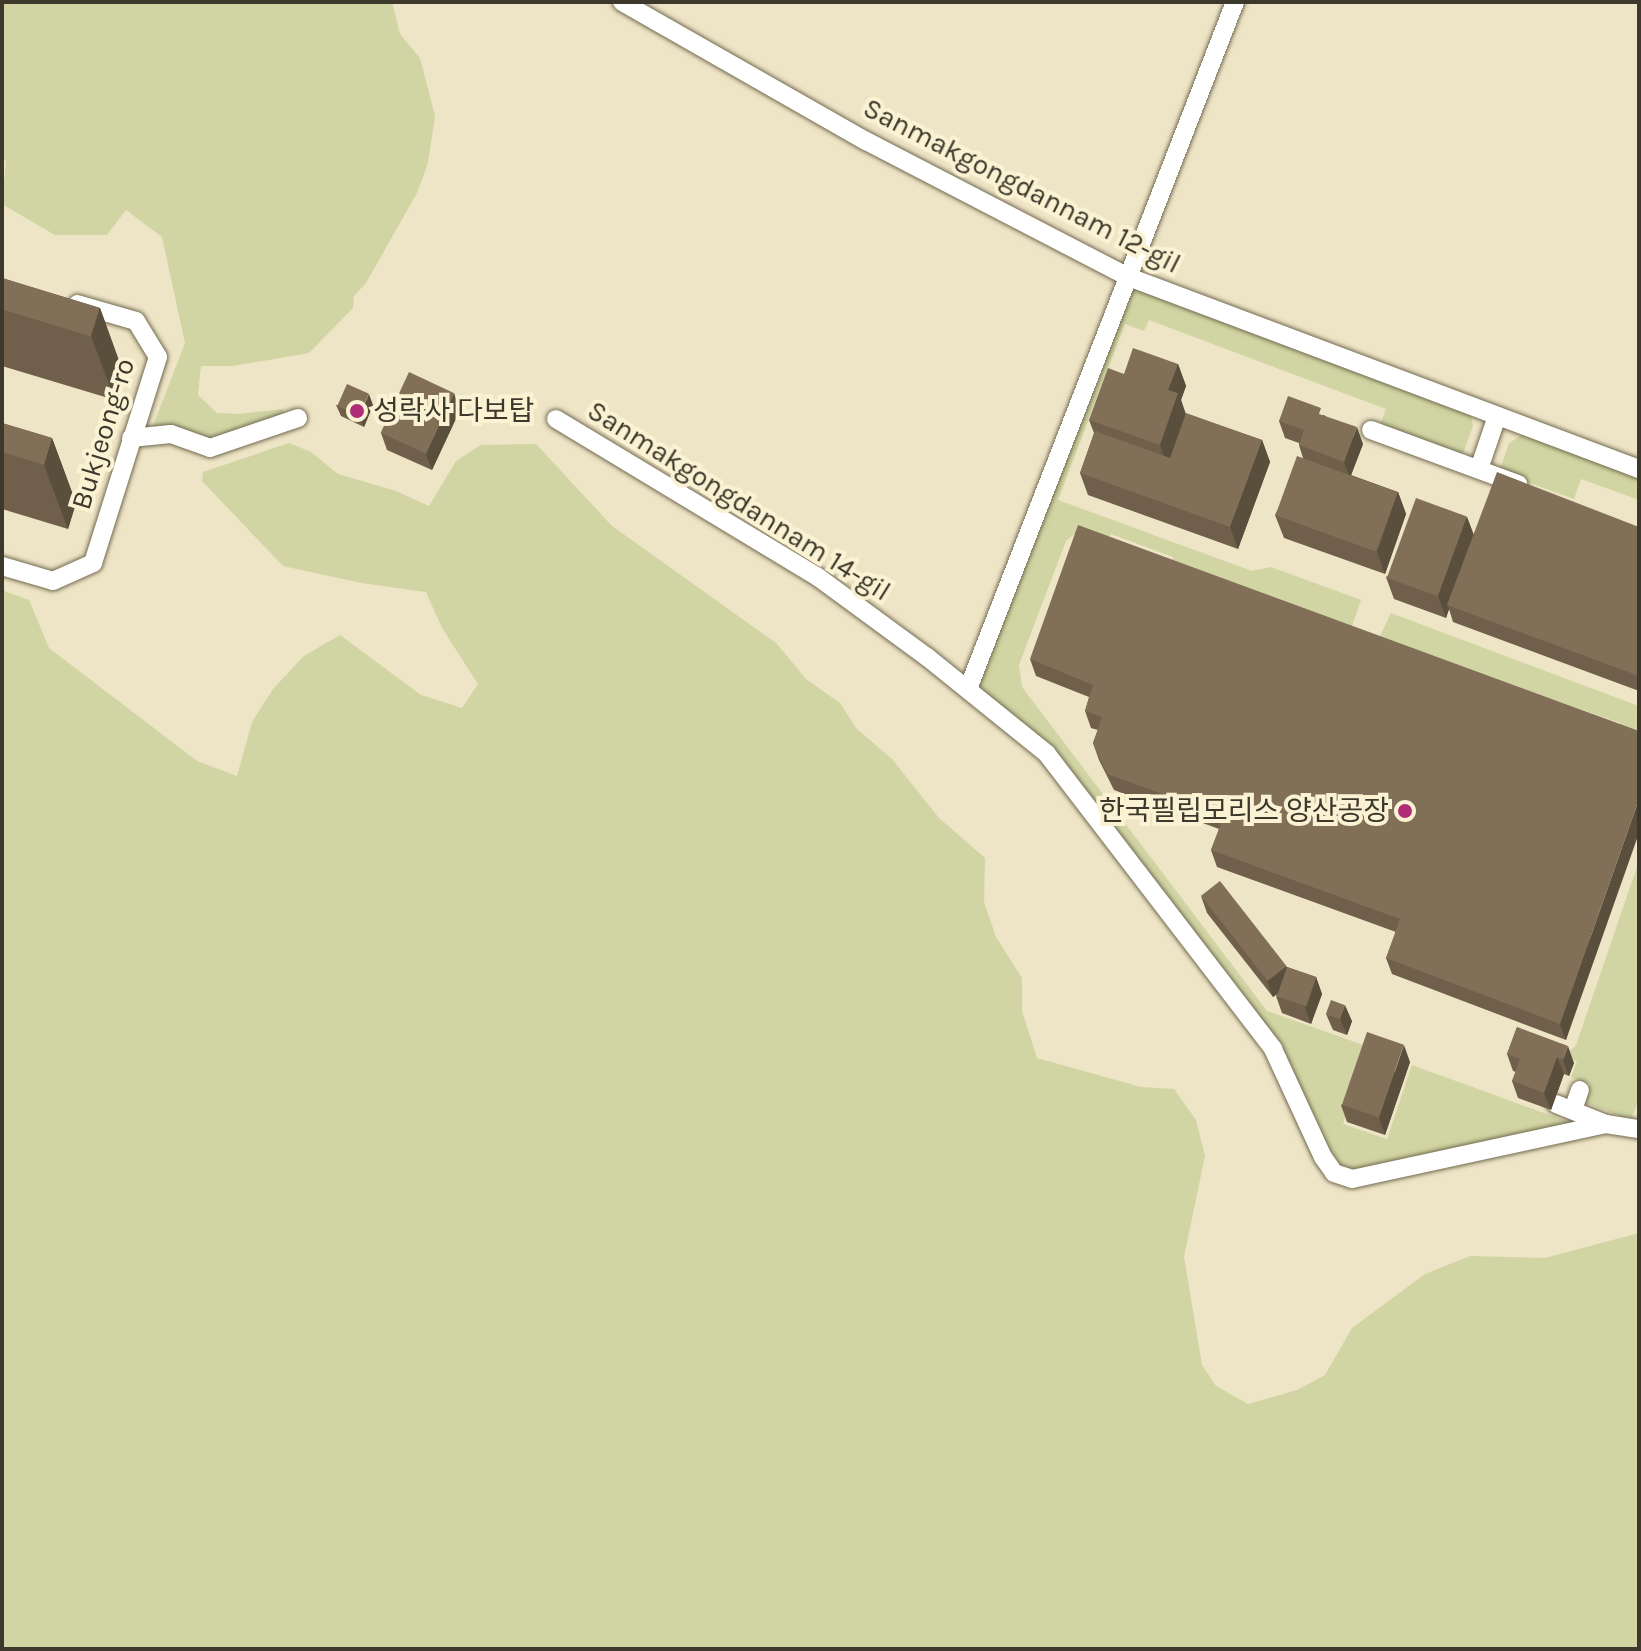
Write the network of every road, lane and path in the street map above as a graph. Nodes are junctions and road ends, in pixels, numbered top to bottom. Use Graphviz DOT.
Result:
graph roads {
  1 [pos="622,2"];
  2 [pos="1235,2"];
  3 [pos="1126,276"];
  4 [pos="62,299"];
  5 [pos="1497,416"];
  6 [pos="298,418"];
  7 [pos="556,419"];
  8 [pos="1371,430"];
  9 [pos="131,438"];
  10 [pos="1479,469"];
  11 [pos="1639,469"];
  12 [pos="1537,491"];
  13 [pos="2,566"];
  14 [pos="968,689"];
  15 [pos="1580,1090"];
  16 [pos="1606,1124"];
  17 [pos="1638,1126"];
  1 -- 3 [label="street, Sanmakgongdannam 12-gil"];
  2 -- 3 [label="street"];
  3 -- 5 [label="street, Sanmakgongdannam 12-gil"];
  3 -- 14 [label="street"];
  4 -- 9 [label="street, Bukjeong-ro"];
  5 -- 10 [label="street"];
  5 -- 11 [label="street, Sanmakgongdannam 12-gil"];
  6 -- 9 [label="street"];
  7 -- 14 [label="street, Sanmakgongdannam 14-gil"];
  8 -- 10 [label="street"];
  9 -- 13 [label="street, Bukjeong-ro"];
  10 -- 12 [label="street"];
  14 -- 16 [label="street, Sanmakgongdannam 14-gil"];
  15 -- 16 [label="street"];
  16 -- 17 [label="street, Sanmakgongdannam 14-gil"];
}
